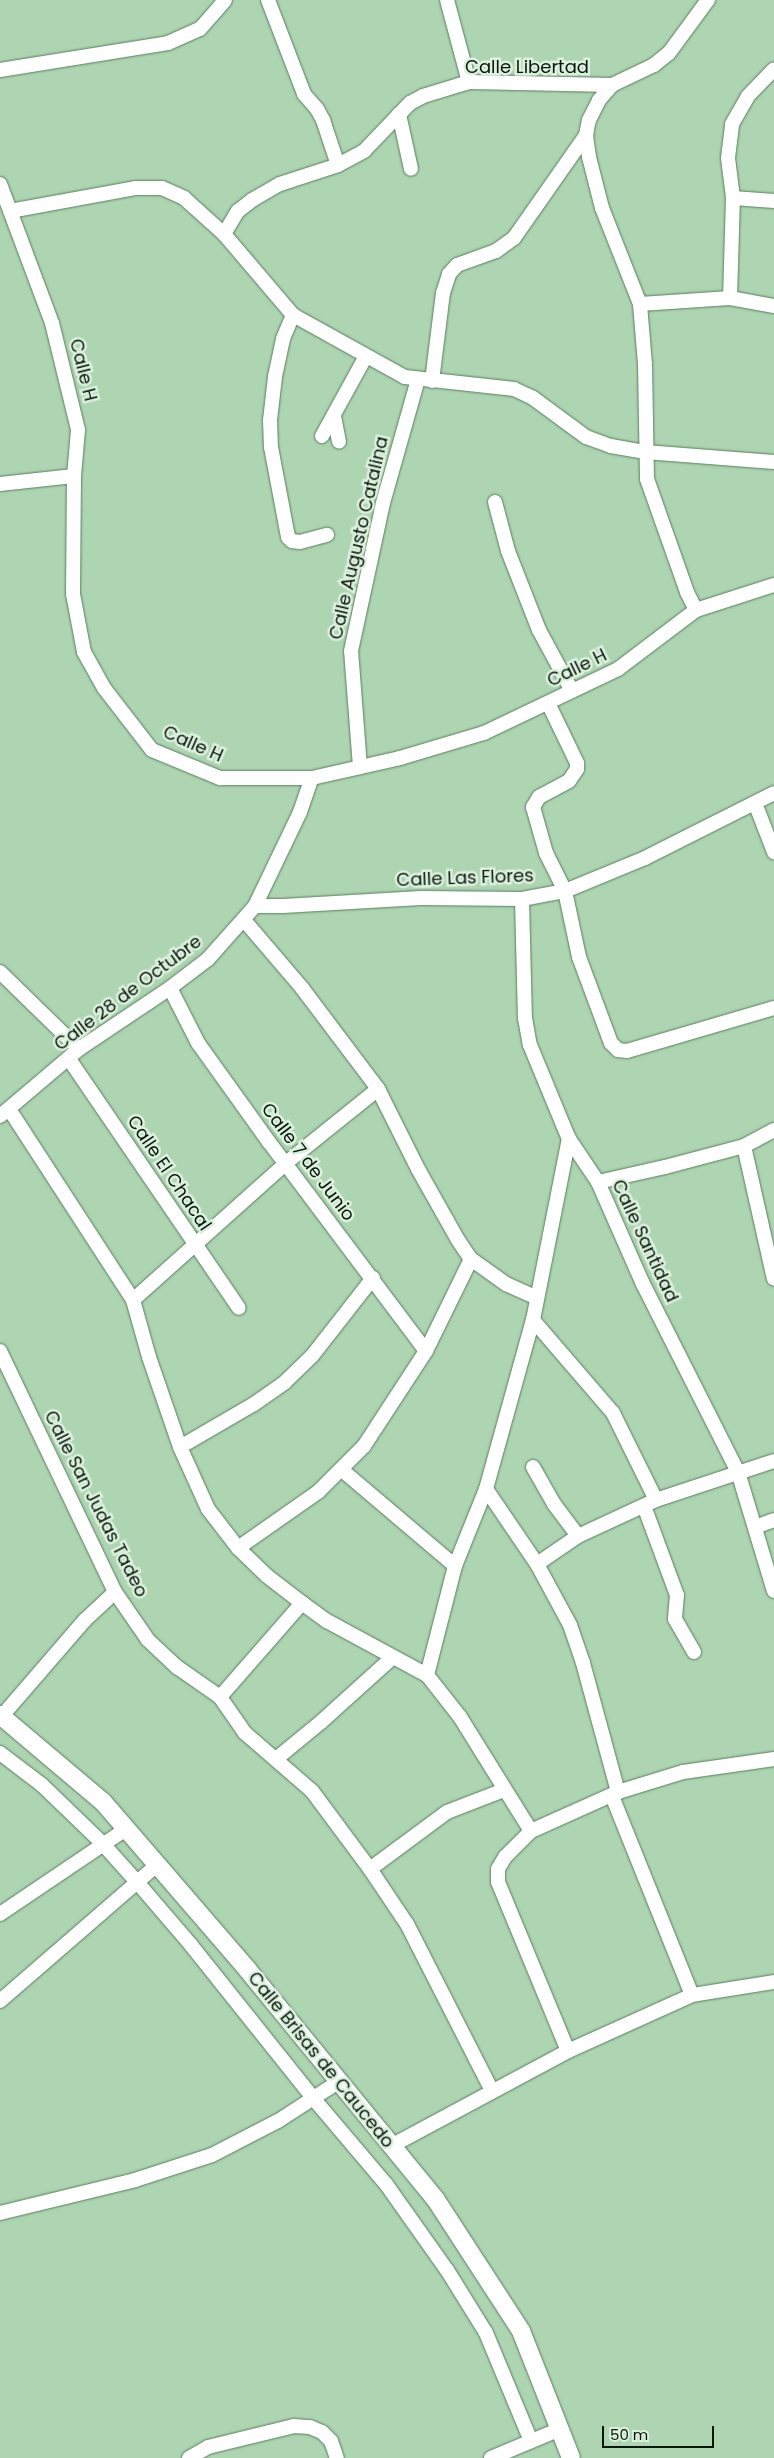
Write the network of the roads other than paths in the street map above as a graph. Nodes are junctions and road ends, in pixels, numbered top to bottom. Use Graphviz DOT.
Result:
graph roads {
  1 [pos="225,0"];
  2 [pos="268,0"];
  3 [pos="447,0"];
  4 [pos="708,0"];
  5 [pos="774,69"];
  6 [pos="0,70"];
  7 [pos="469,82"];
  8 [pos="612,85"];
  9 [pos="399,114"];
  10 [pos="586,135"];
  11 [pos="338,165"];
  12 [pos="411,169"];
  13 [pos="0,184"];
  14 [pos="733,198"];
  15 [pos="774,201"];
  16 [pos="10,211"];
  17 [pos="224,234"];
  18 [pos="730,298"];
  19 [pos="640,304"];
  20 [pos="774,306"];
  21 [pos="293,315"];
  22 [pos="366,356"];
  23 [pos="425,380"];
  24 [pos="334,416"];
  25 [pos="322,436"];
  26 [pos="339,442"];
  27 [pos="645,452"];
  28 [pos="774,462"];
  29 [pos="74,476"];
  30 [pos="0,484"];
  31 [pos="495,502"];
  32 [pos="327,535"];
  33 [pos="774,585"];
  34 [pos="696,610"];
  35 [pos="572,691"];
  36 [pos="548,703"];
  37 [pos="360,767"];
  38 [pos="312,778"];
  39 [pos="774,792"];
  40 [pos="755,803"];
  41 [pos="774,852"];
  42 [pos="565,890"];
  43 [pos="522,899"];
  44 [pos="256,906"];
  45 [pos="244,920"];
  46 [pos="0,972"];
  47 [pos="170,988"];
  48 [pos="774,1008"];
  49 [pos="74,1054"];
  50 [pos="378,1089"];
  51 [pos="2,1114"];
  52 [pos="774,1130"];
  53 [pos="569,1140"];
  54 [pos="744,1146"];
  55 [pos="286,1163"];
  56 [pos="598,1182"];
  57 [pos="195,1245"];
  58 [pos="471,1259"];
  59 [pos="373,1278"];
  60 [pos="774,1280"];
  61 [pos="537,1298"];
  62 [pos="133,1300"];
  63 [pos="239,1308"];
  64 [pos="534,1320"];
  65 [pos="0,1351"];
  66 [pos="426,1351"];
  67 [pos="180,1447"];
  68 [pos="774,1461"];
  69 [pos="534,1467"];
  70 [pos="342,1470"];
  71 [pos="738,1472"];
  72 [pos="486,1489"];
  73 [pos="650,1503"];
  74 [pos="774,1520"];
  75 [pos="754,1526"];
  76 [pos="578,1536"];
  77 [pos="238,1548"];
  78 [pos="537,1564"];
  79 [pos="456,1566"];
  80 [pos="774,1591"];
  81 [pos="115,1592"];
  82 [pos="302,1603"];
  83 [pos="694,1652"];
  84 [pos="393,1657"];
  85 [pos="427,1675"];
  86 [pos="220,1697"];
  87 [pos="1,1715"];
  88 [pos="0,1753"];
  89 [pos="276,1759"];
  90 [pos="774,1759"];
  91 [pos="504,1790"];
  92 [pos="615,1794"];
  93 [pos="126,1828"];
  94 [pos="531,1831"];
  95 [pos="103,1844"];
  96 [pos="157,1865"];
  97 [pos="370,1869"];
  98 [pos="137,1882"];
  99 [pos="0,1914"];
  100 [pos="774,1982"];
  101 [pos="692,1995"];
  102 [pos="0,2001"];
  103 [pos="568,2051"];
  104 [pos="338,2082"];
  105 [pos="492,2091"];
  106 [pos="313,2098"];
  107 [pos="391,2146"];
  108 [pos="0,2213"];
  109 [pos="560,2428"];
  110 [pos="531,2441"];
  111 [pos="189,2458"];
  112 [pos="337,2458"];
  113 [pos="491,2458"];
  114 [pos="571,2458"];
  1 -- 6 [label="street"];
  2 -- 11 [label="street"];
  3 -- 7 [label="street"];
  4 -- 8 [label="street"];
  5 -- 14 [label="street"];
  7 -- 8 [label="street, Calle Libertad"];
  7 -- 9 [label="street, Calle Libertad"];
  8 -- 10 [label="street"];
  9 -- 11 [label="street, Calle Libertad"];
  9 -- 12 [label="street"];
  10 -- 19 [label="street"];
  10 -- 23 [label="street, Calle Augusto Catalina"];
  11 -- 17 [label="street, Calle Libertad"];
  13 -- 16 [label="street, Calle H"];
  14 -- 15 [label="street"];
  14 -- 18 [label="street"];
  16 -- 17 [label="street"];
  16 -- 29 [label="street, Calle H"];
  17 -- 21 [label="street"];
  18 -- 19 [label="street"];
  18 -- 20 [label="street"];
  19 -- 27 [label="street"];
  21 -- 22 [label="street"];
  21 -- 32 [label="street"];
  22 -- 23 [label="street"];
  22 -- 24 [label="street"];
  23 -- 27 [label="street"];
  23 -- 37 [label="street, Calle Augusto Catalina"];
  24 -- 25 [label="street"];
  24 -- 26 [label="street"];
  27 -- 28 [label="street"];
  27 -- 34 [label="street"];
  29 -- 30 [label="street"];
  29 -- 38 [label="street, Calle H"];
  31 -- 35 [label="street"];
  33 -- 34 [label="street, Calle H"];
  34 -- 35 [label="street, Calle H"];
  35 -- 36 [label="street, Calle H"];
  36 -- 37 [label="street, Calle H"];
  36 -- 42 [label="street"];
  37 -- 38 [label="street, Calle H"];
  38 -- 44 [label="street, Calle 28 de Octubre"];
  39 -- 40 [label="street, Calle Las Flores"];
  40 -- 41 [label="street"];
  40 -- 42 [label="street, Calle Las Flores"];
  42 -- 43 [label="street, Calle Las Flores"];
  42 -- 48 [label="street"];
  43 -- 44 [label="street, Calle Las Flores"];
  43 -- 53 [label="street, Calle Santidad"];
  44 -- 45 [label="street, Calle 28 de Octubre"];
  45 -- 47 [label="street, Calle 28 de Octubre"];
  45 -- 50 [label="street"];
  46 -- 49 [label="street, Calle El Chacal"];
  47 -- 49 [label="street, Calle 28 de Octubre"];
  47 -- 55 [label="street, Calle 7 de Junio"];
  49 -- 51 [label="street, Calle 28 de Octubre"];
  49 -- 57 [label="street, Calle El Chacal"];
  50 -- 55 [label="street"];
  50 -- 58 [label="street"];
  51 -- 62 [label="street"];
  52 -- 54 [label="street"];
  53 -- 56 [label="street, Calle Santidad"];
  53 -- 61 [label="street"];
  54 -- 56 [label="street"];
  54 -- 60 [label="street"];
  55 -- 57 [label="street"];
  55 -- 59 [label="street, Calle 7 de Junio"];
  56 -- 71 [label="street, Calle Santidad"];
  57 -- 62 [label="street"];
  57 -- 63 [label="street, Calle El Chacal"];
  58 -- 61 [label="street"];
  58 -- 66 [label="street"];
  59 -- 66 [label="street, Calle 7 de Junio"];
  59 -- 67 [label="street"];
  61 -- 64 [label="street"];
  62 -- 67 [label="street"];
  64 -- 72 [label="street"];
  64 -- 73 [label="street"];
  65 -- 81 [label="street, Calle San Judas Tadeo"];
  66 -- 70 [label="street"];
  67 -- 77 [label="street"];
  68 -- 71 [label="street"];
  69 -- 76 [label="street"];
  70 -- 77 [label="street"];
  70 -- 79 [label="street"];
  71 -- 73 [label="street"];
  71 -- 75 [label="street, Calle Santidad"];
  72 -- 78 [label="street"];
  72 -- 79 [label="street"];
  73 -- 76 [label="street"];
  73 -- 83 [label="street"];
  74 -- 75 [label="street"];
  75 -- 80 [label="street, Calle Santidad"];
  76 -- 78 [label="street"];
  77 -- 82 [label="street"];
  78 -- 92 [label="street"];
  79 -- 85 [label="street"];
  81 -- 86 [label="street, Calle San Judas Tadeo"];
  81 -- 87 [label="street"];
  82 -- 84 [label="street"];
  82 -- 86 [label="street"];
  84 -- 85 [label="street"];
  84 -- 89 [label="street"];
  85 -- 91 [label="street"];
  86 -- 89 [label="street, Calle San Judas Tadeo"];
  87 -- 93 [label="street, Calle Brisas de Caucedo"];
  88 -- 95 [label="street"];
  89 -- 97 [label="street, Calle San Judas Tadeo"];
  90 -- 92 [label="street"];
  91 -- 94 [label="street"];
  91 -- 97 [label="street"];
  92 -- 94 [label="street"];
  92 -- 101 [label="street"];
  93 -- 95 [label="street"];
  93 -- 96 [label="street, Calle Brisas de Caucedo"];
  94 -- 103 [label="street"];
  95 -- 98 [label="street"];
  95 -- 99 [label="street"];
  96 -- 98 [label="street"];
  96 -- 104 [label="street, Calle Brisas de Caucedo"];
  97 -- 105 [label="street, Calle San Judas Tadeo"];
  98 -- 102 [label="street"];
  98 -- 106 [label="street"];
  100 -- 101 [label="street"];
  101 -- 103 [label="street"];
  103 -- 105 [label="street"];
  104 -- 106 [label="street"];
  104 -- 107 [label="street, Calle Brisas de Caucedo"];
  105 -- 107 [label="street"];
  106 -- 108 [label="street"];
  106 -- 110 [label="street"];
  107 -- 109 [label="street, Calle Brisas de Caucedo"];
  109 -- 110 [label="street"];
  109 -- 114 [label="street, Calle Brisas de Caucedo"];
  110 -- 113 [label="street"];
  111 -- 112 [label="street"];
}
